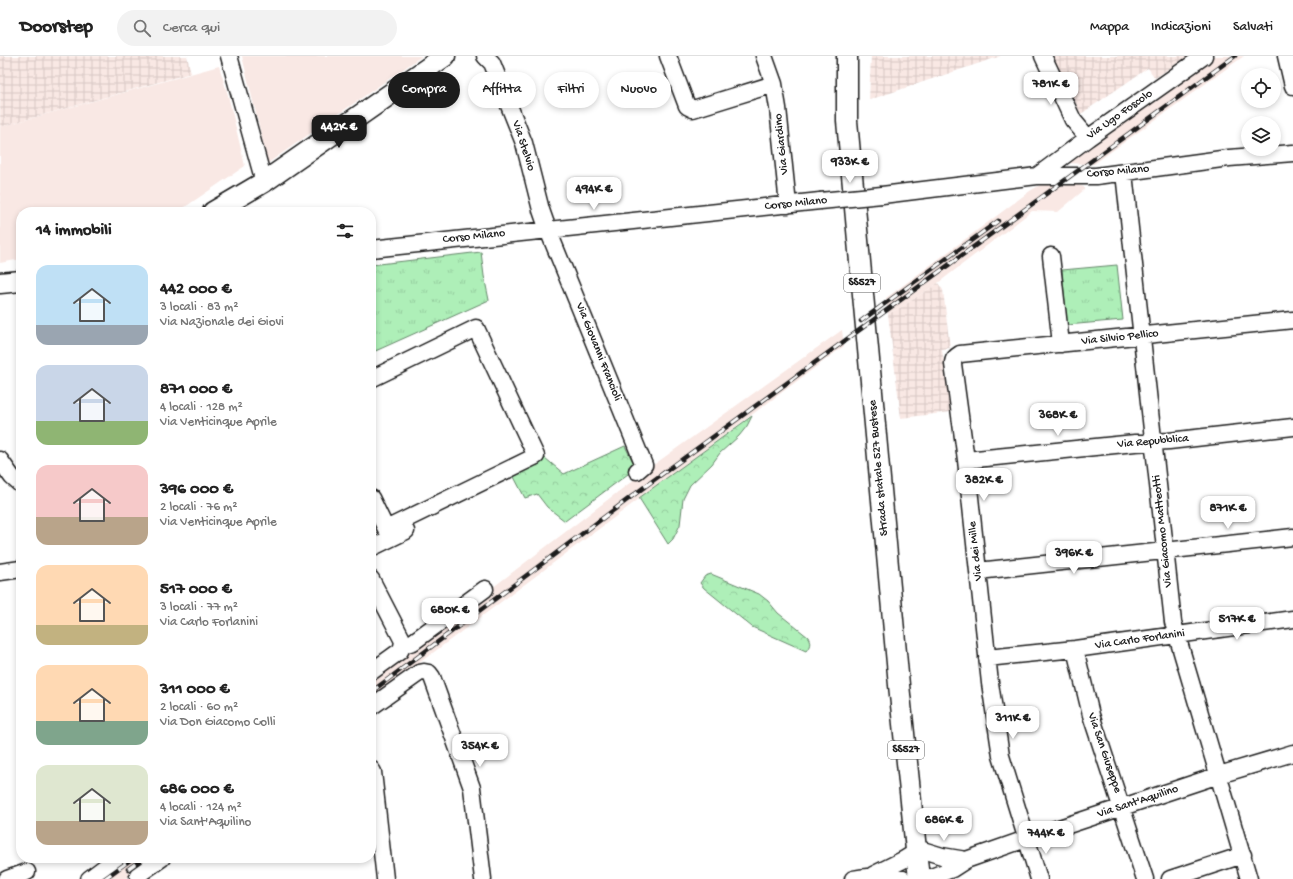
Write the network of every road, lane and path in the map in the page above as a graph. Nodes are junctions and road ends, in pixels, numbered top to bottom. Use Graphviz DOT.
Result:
graph roads {
  1 [pos="229,56"];
  2 [pos="445,56"];
  3 [pos="668,56"];
  4 [pos="764,56"];
  5 [pos="847,56"];
  6 [pos="1043,56"];
  7 [pos="1204,56"];
  8 [pos="1286,56"];
  9 [pos="490,58"];
  10 [pos="774,84"];
  11 [pos="1293,86"];
  12 [pos="1088,138"];
  13 [pos="1293,153"];
  14 [pos="1124,173"];
  15 [pos="1037,176"];
  16 [pos="264,182"];
  17 [pos="788,205"];
  18 [pos="222,207"];
  19 [pos="548,230"];
  20 [pos="376,248"];
  21 [pos="1051,256"];
  22 [pos="16,282"];
  23 [pos="0,284"];
  24 [pos="1293,320"];
  25 [pos="1142,336"];
  26 [pos="1061,344"];
  27 [pos="953,364"];
  28 [pos="376,377"];
  29 [pos="1293,427"];
  30 [pos="1153,442"];
  31 [pos="0,460"];
  32 [pos="966,460"];
  33 [pos="637,471"];
  34 [pos="11,480"];
  35 [pos="376,508"];
  36 [pos="446,512"];
  37 [pos="1293,537"];
  38 [pos="376,546"];
  39 [pos="1166,551"];
  40 [pos="16,570"];
  41 [pos="978,571"];
  42 [pos="0,572"];
  43 [pos="376,588"];
  44 [pos="485,589"];
  45 [pos="1293,619"];
  46 [pos="1177,635"];
  47 [pos="403,645"];
  48 [pos="1075,649"];
  49 [pos="986,651"];
  50 [pos="376,668"];
  51 [pos="376,703"];
  52 [pos="1293,753"];
  53 [pos="1219,775"];
  54 [pos="376,799"];
  55 [pos="1122,807"];
  56 [pos="1026,839"];
  57 [pos="916,850"];
  58 [pos="1243,855"];
  59 [pos="966,860"];
  60 [pos="110,863"];
  61 [pos="156,863"];
  62 [pos="27,872"];
  63 [pos="873,875"];
  64 [pos="139,877"];
  65 [pos="7,879"];
  66 [pos="89,879"];
  67 [pos="385,879"];
  68 [pos="483,879"];
  69 [pos="853,879"];
  70 [pos="903,879"];
  71 [pos="919,879"];
  72 [pos="926,879"];
  73 [pos="1039,879"];
  74 [pos="1145,879"];
  75 [pos="1170,879"];
  76 [pos="1249,879"];
  1 -- 16 [label="street"];
  2 -- 16 [label="main road"];
  3 -- 10 [label="street"];
  4 -- 10 [label="street, Via Giardino"];
  5 -- 57 [label="main road, Strada statale 527 Bustese / SS527"];
  6 -- 12 [label="street"];
  7 -- 12 [label="street, Via Ugo Foscolo"];
  8 -- 11 [label="street"];
  9 -- 19 [label="street, Via Stelvio"];
  10 -- 17 [label="street, Via Giardino"];
  12 -- 15 [label="street, Via Ugo Foscolo"];
  13 -- 14 [label="street, Corso Milano"];
  14 -- 15 [label="street, Corso Milano"];
  14 -- 25 [label="street, Via Giacomo Matteotti"];
  15 -- 17 [label="street, Corso Milano, bridge"];
  16 -- 18 [label="main road"];
  17 -- 19 [label="street, Corso Milano"];
  19 -- 20 [label="street, Corso Milano"];
  19 -- 33 [label="street, Via Giovanni Francioli"];
  21 -- 26 [label="street"];
  22 -- 23 [label="main road"];
  24 -- 25 [label="street, Via Silvio Pellico"];
  25 -- 26 [label="street, Via Silvio Pellico"];
  25 -- 30 [label="street, Via Giacomo Matteotti"];
  26 -- 27 [label="street, Via Silvio Pellico"];
  27 -- 32 [label="street, Via dei Mille"];
  28 -- 35 [label="street"];
  29 -- 30 [label="street, Via Repubblica"];
  30 -- 32 [label="street, Via Repubblica"];
  30 -- 39 [label="street, Via Giacomo Matteotti"];
  31 -- 34 [label="street"];
  32 -- 41 [label="street, Via dei Mille"];
  36 -- 38 [label="street"];
  37 -- 39 [label="street"];
  39 -- 41 [label="street"];
  39 -- 46 [label="street, Via Giacomo Matteotti"];
  40 -- 42 [label="street"];
  41 -- 49 [label="street, Via dei Mille"];
  43 -- 47 [label="street"];
  44 -- 47 [label="street"];
  45 -- 46 [label="street, Via Carlo Forlanini"];
  46 -- 48 [label="street, Via Carlo Forlanini"];
  46 -- 53 [label="street, Via Giacomo Matteotti"];
  47 -- 50 [label="street"];
  48 -- 49 [label="street, Via Carlo Forlanini"];
  48 -- 55 [label="street, Via San Giuseppe"];
  49 -- 56 [label="street, Via dei Mille"];
  51 -- 68 [label="street"];
  52 -- 53 [label="street, Via Sant'Aquilino"];
  53 -- 55 [label="street, Via Sant'Aquilino"];
  53 -- 58 [label="street, Via Giacomo Matteotti"];
  54 -- 67 [label="street"];
  55 -- 56 [label="street, Via Sant'Aquilino"];
  55 -- 74 [label="street, Via San Giuseppe"];
  56 -- 59 [label="street, Via Sant'Aquilino"];
  56 -- 73 [label="street, Via dei Mille"];
  57 -- 59 [label="street, Via Sant'Aquilino"];
  57 -- 63 [label="street"];
  57 -- 71 [label="main road, Strada statale 527 Bustese / SS527"];
  58 -- 75 [label="street"];
  58 -- 76 [label="street, Via Giacomo Matteotti"];
  59 -- 72 [label="street, Via Sant'Aquilino"];
  60 -- 66 [label="street"];
  61 -- 64 [label="street"];
  62 -- 65 [label="street"];
  63 -- 69 [label="street"];
  63 -- 70 [label="street"];
}
